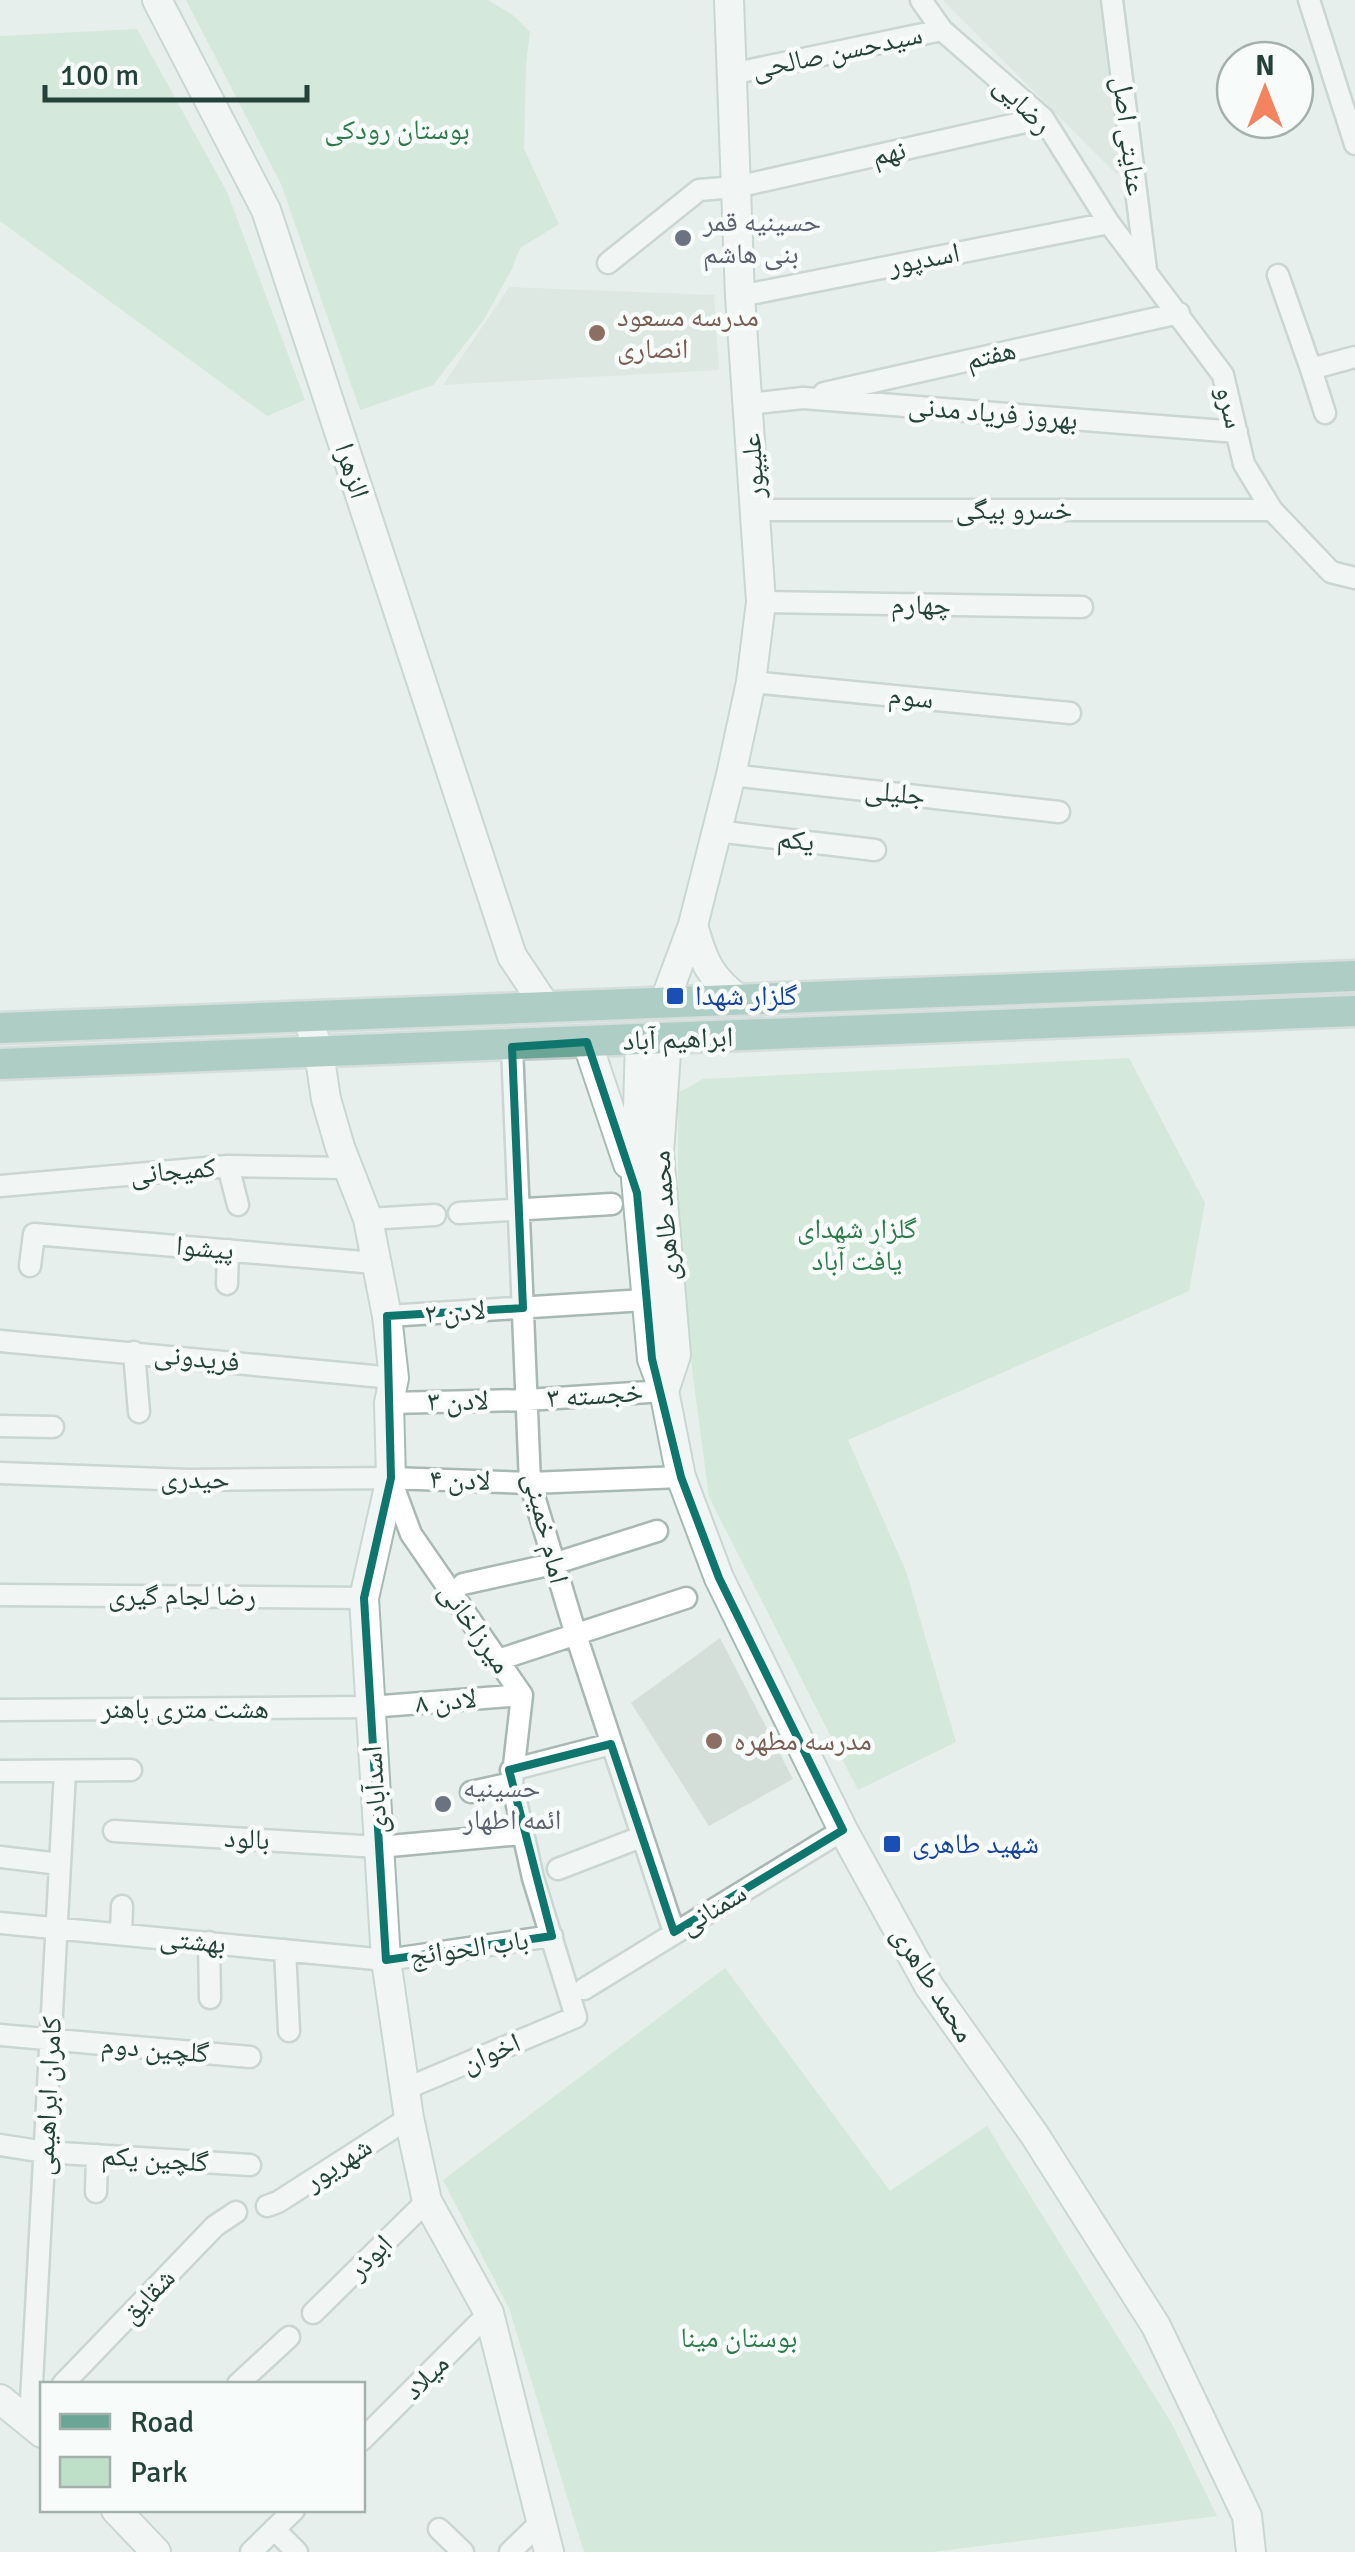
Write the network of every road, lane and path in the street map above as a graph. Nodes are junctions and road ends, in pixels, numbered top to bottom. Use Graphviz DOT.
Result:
graph roads {
  1 [pos="157,0"];
  2 [pos="729,0"];
  3 [pos="921,0"];
  4 [pos="1112,0"];
  5 [pos="1309,0"];
  6 [pos="942,30"];
  7 [pos="732,74"];
  8 [pos="1042,118"];
  9 [pos="1355,144"];
  10 [pos="736,187"];
  11 [pos="1109,223"];
  12 [pos="608,263"];
  13 [pos="1146,272"];
  14 [pos="1278,275"];
  15 [pos="740,296"];
  16 [pos="1179,313"];
  17 [pos="1355,356"];
  18 [pos="1311,369"];
  19 [pos="803,398"];
  20 [pos="748,404"];
  21 [pos="1325,413"];
  22 [pos="1237,432"];
  23 [pos="756,510"];
  24 [pos="1272,510"];
  25 [pos="1355,578"];
  26 [pos="761,602"];
  27 [pos="1082,607"];
  28 [pos="752,682"];
  29 [pos="1070,713"];
  30 [pos="732,775"];
  31 [pos="1059,812"];
  32 [pos="716,831"];
  33 [pos="875,850"];
  34 [pos="693,926"];
  35 [pos="512,956"];
  36 [pos="1355,976"];
  37 [pos="1088,986"];
  38 [pos="740,1000"];
  39 [pos="664,1003"];
  40 [pos="546,1007"];
  41 [pos="481,1010"];
  42 [pos="1355,1011"];
  43 [pos="307,1016"];
  44 [pos="1091,1024"];
  45 [pos="0,1028"];
  46 [pos="654,1040"];
  47 [pos="587,1042"];
  48 [pos="512,1047"];
  49 [pos="319,1052"];
  50 [pos="0,1064"];
  51 [pos="228,1166"];
  52 [pos="347,1168"];
  53 [pos="0,1186"];
  54 [pos="625,1198"];
  55 [pos="238,1204"];
  56 [pos="519,1211"];
  57 [pos="459,1213"];
  58 [pos="435,1215"];
  59 [pos="368,1219"];
  60 [pos="228,1250"];
  61 [pos="375,1263"];
  62 [pos="30,1266"];
  63 [pos="227,1284"];
  64 [pos="645,1300"];
  65 [pos="523,1308"];
  66 [pos="387,1316"];
  67 [pos="0,1341"];
  68 [pos="134,1352"];
  69 [pos="391,1391"];
  70 [pos="664,1391"];
  71 [pos="527,1400"];
  72 [pos="139,1412"];
  73 [pos="0,1426"];
  74 [pos="54,1427"];
  75 [pos="0,1473"];
  76 [pos="681,1477"];
  77 [pos="391,1478"];
  78 [pos="530,1482"];
  79 [pos="657,1531"];
  80 [pos="553,1564"];
  81 [pos="463,1584"];
  82 [pos="0,1595"];
  83 [pos="364,1598"];
  84 [pos="686,1598"];
  85 [pos="576,1635"];
  86 [pos="498,1660"];
  87 [pos="522,1696"];
  88 [pos="370,1708"];
  89 [pos="0,1710"];
  90 [pos="611,1744"];
  91 [pos="131,1770"];
  92 [pos="0,1771"];
  93 [pos="65,1772"];
  94 [pos="511,1776"];
  95 [pos="471,1792"];
  96 [pos="842,1830"];
  97 [pos="114,1831"];
  98 [pos="521,1834"];
  99 [pos="641,1838"];
  100 [pos="379,1847"];
  101 [pos="0,1857"];
  102 [pos="60,1864"];
  103 [pos="558,1869"];
  104 [pos="122,1906"];
  105 [pos="0,1922"];
  106 [pos="57,1928"];
  107 [pos="674,1932"];
  108 [pos="121,1934"];
  109 [pos="552,1936"];
  110 [pos="209,1942"];
  111 [pos="285,1950"];
  112 [pos="386,1960"];
  113 [pos="584,1989"];
  114 [pos="210,1998"];
  115 [pos="576,2018"];
  116 [pos="289,2030"];
  117 [pos="0,2035"];
  118 [pos="51,2039"];
  119 [pos="250,2057"];
  120 [pos="405,2089"];
  121 [pos="408,2118"];
  122 [pos="0,2145"];
  123 [pos="45,2152"];
  124 [pos="98,2155"];
  125 [pos="250,2165"];
  126 [pos="96,2192"];
  127 [pos="427,2201"];
  128 [pos="267,2206"];
  129 [pos="236,2212"];
  130 [pos="489,2313"];
  131 [pos="313,2314"];
  132 [pos="289,2337"];
  133 [pos="65,2382"];
  134 [pos="240,2382"];
  135 [pos="0,2399"];
  136 [pos="38,2420"];
  137 [pos="365,2437"];
  138 [pos="118,2512"];
  139 [pos="292,2512"];
  140 [pos="542,2522"];
  141 [pos="274,2529"];
  142 [pos="439,2529"];
  143 [pos="156,2552"];
  144 [pos="251,2552"];
  145 [pos="297,2552"];
  146 [pos="463,2552"];
  147 [pos="510,2552"];
  148 [pos="549,2552"];
  149 [pos="1251,2552"];
  1 -- 35 [label="street, الزهرا"];
  2 -- 7 [label="street, علیپور"];
  3 -- 6 [label="street, رضایی"];
  4 -- 13 [label="street, عنایتی اصل"];
  5 -- 9 [label="street"];
  6 -- 7 [label="street, سیدحسن صالحی"];
  6 -- 8 [label="street, رضایی"];
  7 -- 10 [label="street, علیپور"];
  8 -- 10 [label="street, نهم"];
  8 -- 11 [label="street, رضایی"];
  10 -- 12 [label="street, نهم"];
  10 -- 15 [label="street, علیپور"];
  11 -- 13 [label="street, سرو"];
  11 -- 15 [label="street, اسدپور"];
  13 -- 16 [label="street, سرو"];
  14 -- 18 [label="street"];
  15 -- 20 [label="street, علیپور"];
  16 -- 19 [label="street, هفتم"];
  16 -- 22 [label="street, سرو"];
  17 -- 18 [label="street"];
  18 -- 21 [label="street"];
  19 -- 20 [label="street, بهروز فریاد مدنی"];
  19 -- 22 [label="street, بهروز فریاد مدنی"];
  20 -- 23 [label="street, علیپور"];
  22 -- 24 [label="street, سرو"];
  23 -- 24 [label="street, خسرو بیگی"];
  23 -- 26 [label="street, علیپور"];
  24 -- 25 [label="street, سرو"];
  26 -- 27 [label="street, چهارم"];
  26 -- 28 [label="street, علیپور"];
  28 -- 29 [label="street, سوم"];
  28 -- 30 [label="street, علیپور"];
  30 -- 31 [label="street, جلیلی"];
  30 -- 32 [label="street, علیپور"];
  32 -- 33 [label="street, یکم"];
  32 -- 34 [label="street, علیپور"];
  34 -- 38 [label="street"];
  34 -- 39 [label="street, علیپور"];
  35 -- 40 [label="street, الزهرا"];
  35 -- 41 [label="street"];
  36 -- 37 [label="main road, ابراهیم آباد"];
  37 -- 38 [label="main road, ابراهیم آباد"];
  37 -- 44 [label="main road"];
  38 -- 39 [label="main road, ابراهیم آباد"];
  39 -- 40 [label="main road, ابراهیم آباد"];
  40 -- 41 [label="main road, ابراهیم آباد"];
  41 -- 43 [label="main road, ابراهیم آباد"];
  42 -- 44 [label="main road, ابراهیم آباد"];
  43 -- 45 [label="main road, ابراهیم آباد"];
  43 -- 49 [label="street, اسدآبادی"];
  44 -- 46 [label="main road, ابراهیم آباد"];
  46 -- 47 [label="main road, ابراهیم آباد"];
  46 -- 54 [label="street, محمد طاهری"];
  46 -- 70 [label="street, محمد طاهری"];
  47 -- 48 [label="main road, ابراهیم آباد"];
  47 -- 54 [label="street"];
  48 -- 49 [label="main road, ابراهیم آباد"];
  48 -- 56 [label="street, امام خمینی"];
  49 -- 50 [label="main road, ابراهیم آباد"];
  49 -- 52 [label="street, اسدآبادی"];
  51 -- 52 [label="street, کمیجانی"];
  51 -- 53 [label="street, کمیجانی"];
  51 -- 55 [label="street"];
  52 -- 59 [label="street, اسدآبادی"];
  54 -- 56 [label="street"];
  54 -- 64 [label="street, محمد طاهری"];
  56 -- 57 [label="street"];
  56 -- 65 [label="street, امام خمینی"];
  58 -- 59 [label="street"];
  59 -- 61 [label="street, اسدآبادی"];
  60 -- 61 [label="street, پیشوا"];
  60 -- 62 [label="street, پیشوا"];
  60 -- 63 [label="street"];
  61 -- 66 [label="street, اسدآبادی"];
  64 -- 65 [label="street, لادن ۲"];
  64 -- 70 [label="street, محمد طاهری"];
  65 -- 66 [label="street, لادن ۲"];
  65 -- 71 [label="street, امام خمینی"];
  66 -- 69 [label="street, اسدآبادی"];
  67 -- 68 [label="street, فریدونی"];
  68 -- 69 [label="street, فریدونی"];
  68 -- 72 [label="street"];
  69 -- 71 [label="street, لادن ۳"];
  69 -- 77 [label="street, اسدآبادی"];
  70 -- 71 [label="street, خجسته ۳"];
  70 -- 76 [label="street, محمد طاهری"];
  71 -- 78 [label="street, امام خمینی"];
  73 -- 74 [label="street"];
  75 -- 77 [label="street, حیدری"];
  76 -- 78 [label="street, لادن ۴"];
  76 -- 96 [label="street, محمد طاهری"];
  77 -- 78 [label="street, لادن ۴"];
  77 -- 83 [label="street, اسدآبادی"];
  77 -- 86 [label="street, میرزاخانی"];
  78 -- 80 [label="street, امام خمینی"];
  79 -- 80 [label="street"];
  80 -- 81 [label="street"];
  80 -- 85 [label="street, امام خمینی"];
  82 -- 83 [label="street, رضا لجام گیری"];
  83 -- 88 [label="street, اسدآبادی"];
  84 -- 85 [label="street"];
  85 -- 86 [label="street"];
  85 -- 90 [label="street, امام خمینی"];
  86 -- 87 [label="street, میرزاخانی"];
  87 -- 88 [label="street, لادن ۸"];
  87 -- 94 [label="street, میرزاخانی"];
  88 -- 89 [label="street, هشت متری باهنر"];
  88 -- 100 [label="street, اسدآبادی"];
  90 -- 94 [label="street"];
  90 -- 99 [label="street, امام خمینی"];
  91 -- 93 [label="street"];
  92 -- 93 [label="street"];
  93 -- 102 [label="street, کامران ابراهیمی"];
  94 -- 95 [label="street"];
  94 -- 98 [label="street, میرزاخانی"];
  96 -- 107 [label="street, سمنانی"];
  96 -- 149 [label="street, محمد طاهری"];
  97 -- 100 [label="street, بالود"];
  98 -- 100 [label="street, بالود"];
  98 -- 109 [label="street, میرزاخانی"];
  99 -- 103 [label="street"];
  99 -- 107 [label="street, امام خمینی"];
  100 -- 112 [label="street, اسدآبادی"];
  101 -- 102 [label="street"];
  102 -- 106 [label="street, کامران ابراهیمی"];
  104 -- 108 [label="street"];
  105 -- 106 [label="street, بهشتی"];
  106 -- 108 [label="street, بهشتی"];
  106 -- 118 [label="street, کامران ابراهیمی"];
  107 -- 113 [label="street, سمنانی"];
  108 -- 110 [label="street, بهشتی"];
  109 -- 112 [label="street, باب الحوائج"];
  109 -- 115 [label="street, میرزاخانی"];
  110 -- 111 [label="street, بهشتی"];
  110 -- 114 [label="street"];
  111 -- 112 [label="street, بهشتی"];
  111 -- 116 [label="street"];
  112 -- 120 [label="street, اسدآبادی"];
  115 -- 120 [label="street, اخوان"];
  117 -- 118 [label="street, گلچین دوم"];
  118 -- 119 [label="street, گلچین دوم"];
  118 -- 123 [label="street, کامران ابراهیمی"];
  120 -- 121 [label="street, اسدآبادی"];
  121 -- 127 [label="street, اسدآبادی"];
  121 -- 128 [label="street, شهریور"];
  122 -- 123 [label="street, گلچین یکم"];
  123 -- 124 [label="street, گلچین یکم"];
  123 -- 136 [label="street, کامران ابراهیمی"];
  124 -- 125 [label="street, گلچین یکم"];
  124 -- 126 [label="street"];
  127 -- 130 [label="street, اسدآبادی"];
  127 -- 131 [label="street, ابوذر"];
  129 -- 133 [label="street, شقایق"];
  130 -- 137 [label="street, میلاد"];
  130 -- 140 [label="street, اسدآبادی"];
  132 -- 134 [label="street"];
  135 -- 136 [label="street"];
  138 -- 143 [label="street"];
  139 -- 141 [label="street"];
  140 -- 147 [label="street"];
  140 -- 148 [label="street, اسدآبادی"];
  141 -- 144 [label="street"];
  141 -- 145 [label="street"];
  142 -- 146 [label="street"];
}
